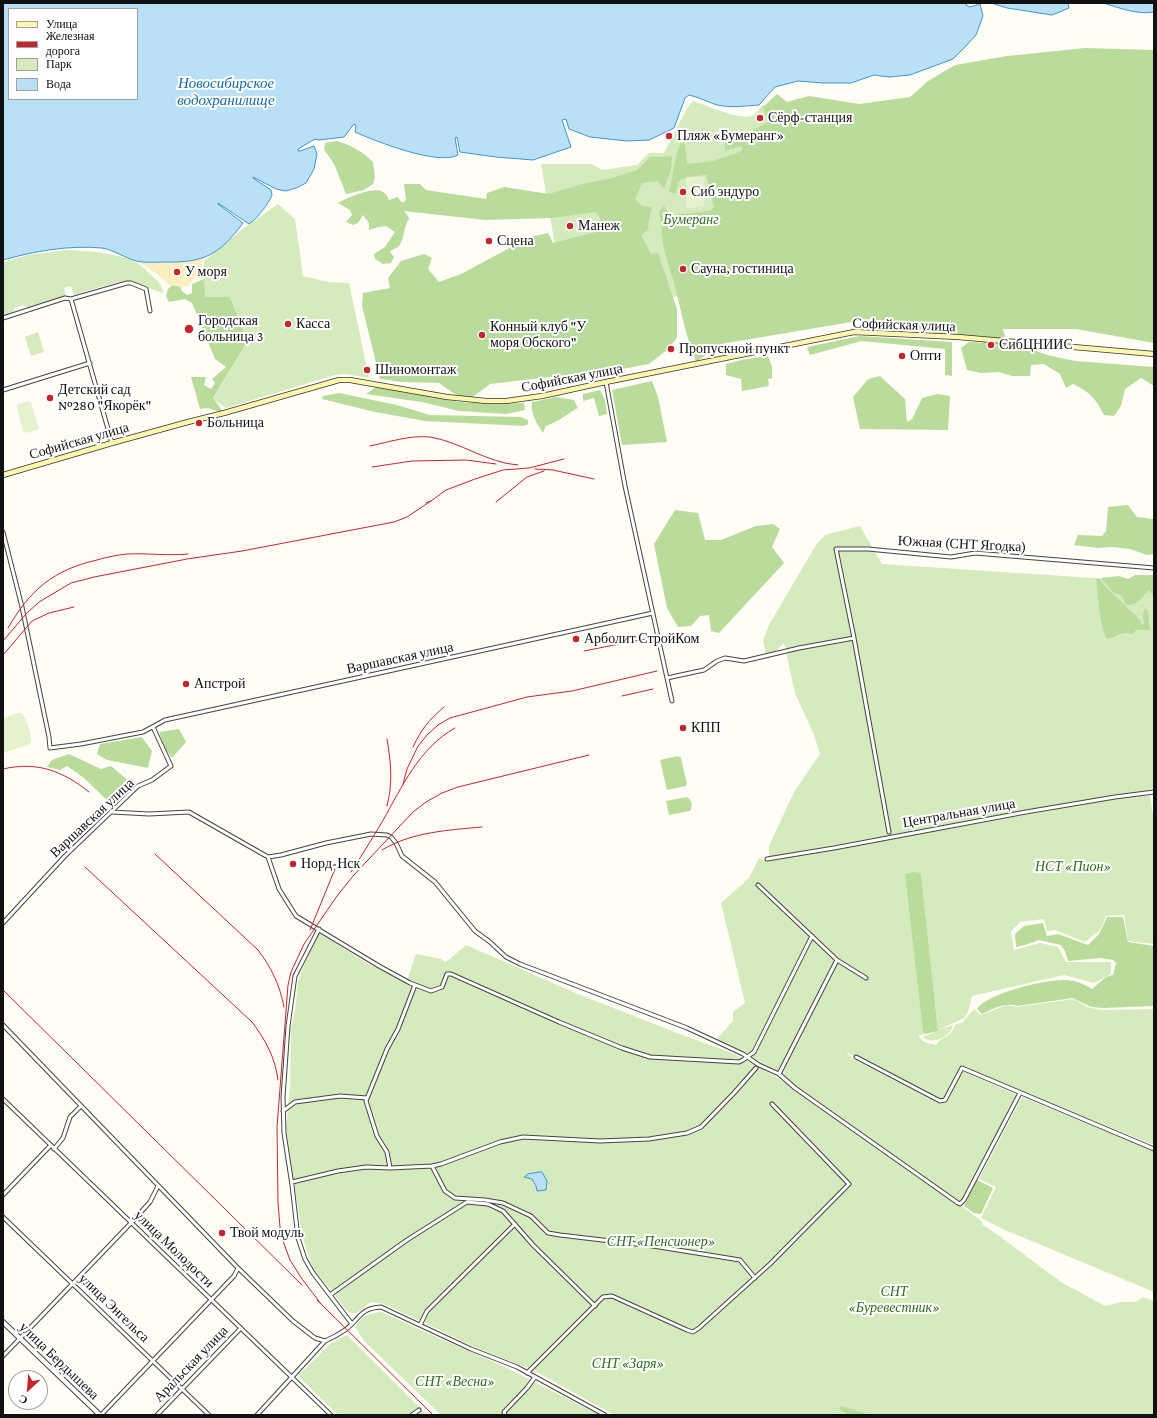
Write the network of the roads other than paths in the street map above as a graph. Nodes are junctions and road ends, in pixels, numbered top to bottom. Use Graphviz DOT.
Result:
graph roads {
  1 [pos="71,299"];
  2 [pos="150,311"];
  3 [pos="3,318"];
  4 [pos="1154,354"];
  5 [pos="90,363"];
  6 [pos="606,382"];
  7 [pos="3,390"];
  8 [pos="112,443"];
  9 [pos="3,476"];
  10 [pos="3,532"];
  11 [pos="1154,568"];
  12 [pos="653,614"];
  13 [pos="854,638"];
  14 [pos="667,678"];
  15 [pos="672,701"];
  16 [pos="152,727"];
  17 [pos="1154,792"];
  18 [pos="112,812"];
  19 [pos="889,832"];
  20 [pos="268,858"];
  21 [pos="767,859"];
  22 [pos="758,885"];
  23 [pos="3,923"];
  24 [pos="319,929"];
  25 [pos="812,936"];
  26 [pos="837,960"];
  27 [pos="866,978"];
  28 [pos="415,985"];
  29 [pos="3,1025"];
  30 [pos="747,1057"];
  31 [pos="856,1058"];
  32 [pos="756,1068"];
  33 [pos="779,1074"];
  34 [pos="1020,1093"];
  35 [pos="367,1098"];
  36 [pos="3,1099"];
  37 [pos="772,1104"];
  38 [pos="81,1106"];
  39 [pos="283,1111"];
  40 [pos="50,1146"];
  41 [pos="54,1149"];
  42 [pos="1154,1149"];
  43 [pos="432,1166"];
  44 [pos="390,1168"];
  45 [pos="292,1182"];
  46 [pos="158,1186"];
  47 [pos="3,1195"];
  48 [pos="3,1217"];
  49 [pos="131,1223"];
  50 [pos="515,1224"];
  51 [pos="238,1268"];
  52 [pos="755,1278"];
  53 [pos="73,1284"];
  54 [pos="330,1295"];
  55 [pos="212,1300"];
  56 [pos="595,1306"];
  57 [pos="3,1322"];
  58 [pos="352,1324"];
  59 [pos="420,1325"];
  60 [pos="241,1328"];
  61 [pos="20,1339"];
  62 [pos="325,1341"];
  63 [pos="3,1356"];
  64 [pos="153,1362"];
  65 [pos="527,1373"];
  66 [pos="535,1377"];
  67 [pos="292,1378"];
  68 [pos="182,1389"];
  69 [pos="419,1410"];
  70 [pos="101,1415"];
  71 [pos="157,1415"];
  72 [pos="209,1415"];
  73 [pos="257,1415"];
  74 [pos="331,1415"];
  75 [pos="412,1415"];
  76 [pos="505,1415"];
  77 [pos="605,1415"];
  1 -- 2 [label="street"];
  1 -- 3 [label="street"];
  1 -- 5 [label="street"];
  4 -- 6 [label="main road, Софийская улица"];
  5 -- 7 [label="street"];
  5 -- 8 [label="street"];
  6 -- 8 [label="main road, Софийская улица"];
  6 -- 12 [label="street"];
  8 -- 9 [label="main road, Софийская улица"];
  10 -- 16 [label="street, Варшавская улица"];
  11 -- 13 [label="street, Южная (СНТ Ягодка)"];
  12 -- 14 [label="street"];
  12 -- 16 [label="street, Варшавская улица"];
  13 -- 14 [label="street"];
  13 -- 19 [label="street"];
  14 -- 15 [label="street"];
  16 -- 18 [label="street, Варшавская улица"];
  17 -- 21 [label="street, Центральная улица"];
  18 -- 20 [label="street"];
  18 -- 23 [label="street, Варшавская улица"];
  20 -- 24 [label="street"];
  20 -- 30 [label="street"];
  22 -- 25 [label="street"];
  24 -- 28 [label="street"];
  24 -- 39 [label="street"];
  25 -- 26 [label="street"];
  25 -- 30 [label="street"];
  26 -- 27 [label="street"];
  26 -- 33 [label="street"];
  28 -- 30 [label="street"];
  28 -- 35 [label="street"];
  29 -- 38 [label="street"];
  30 -- 33 [label="street"];
  31 -- 34 [label="street"];
  32 -- 43 [label="street"];
  33 -- 34 [label="street"];
  34 -- 42 [label="street"];
  35 -- 39 [label="street"];
  35 -- 44 [label="street"];
  36 -- 40 [label="street, улица Молодости"];
  37 -- 52 [label="street"];
  38 -- 41 [label="street"];
  38 -- 46 [label="street"];
  39 -- 45 [label="street"];
  40 -- 41 [label="street, улица Молодости"];
  40 -- 47 [label="street"];
  41 -- 49 [label="street, улица Молодости"];
  43 -- 44 [label="street"];
  43 -- 52 [label="street"];
  44 -- 45 [label="street"];
  45 -- 54 [label="street"];
  46 -- 49 [label="street"];
  46 -- 51 [label="street"];
  48 -- 53 [label="street, улица Энгельса"];
  49 -- 53 [label="street"];
  49 -- 55 [label="street, улица Молодости"];
  50 -- 54 [label="street"];
  50 -- 56 [label="street"];
  50 -- 59 [label="street"];
  51 -- 55 [label="street"];
  51 -- 62 [label="street"];
  52 -- 56 [label="street"];
  53 -- 61 [label="street"];
  53 -- 64 [label="street, улица Энгельса"];
  54 -- 58 [label="street"];
  55 -- 60 [label="street, улица Молодости"];
  55 -- 64 [label="street"];
  56 -- 65 [label="street"];
  57 -- 61 [label="street, улица Бердышева"];
  58 -- 59 [label="street"];
  58 -- 62 [label="street"];
  59 -- 65 [label="street"];
  60 -- 67 [label="street, улица Молодости"];
  60 -- 68 [label="street, Аральская улица"];
  61 -- 63 [label="street"];
  61 -- 70 [label="street, улица Бердышева"];
  62 -- 67 [label="street"];
  64 -- 68 [label="street, улица Энгельса"];
  64 -- 70 [label="street"];
  65 -- 66 [label="street"];
  66 -- 76 [label="street"];
  66 -- 77 [label="street"];
  67 -- 73 [label="street"];
  67 -- 74 [label="street, улица Молодости"];
  68 -- 71 [label="street, Аральская улица"];
  68 -- 72 [label="street, улица Энгельса"];
  69 -- 75 [label="street"];
}
